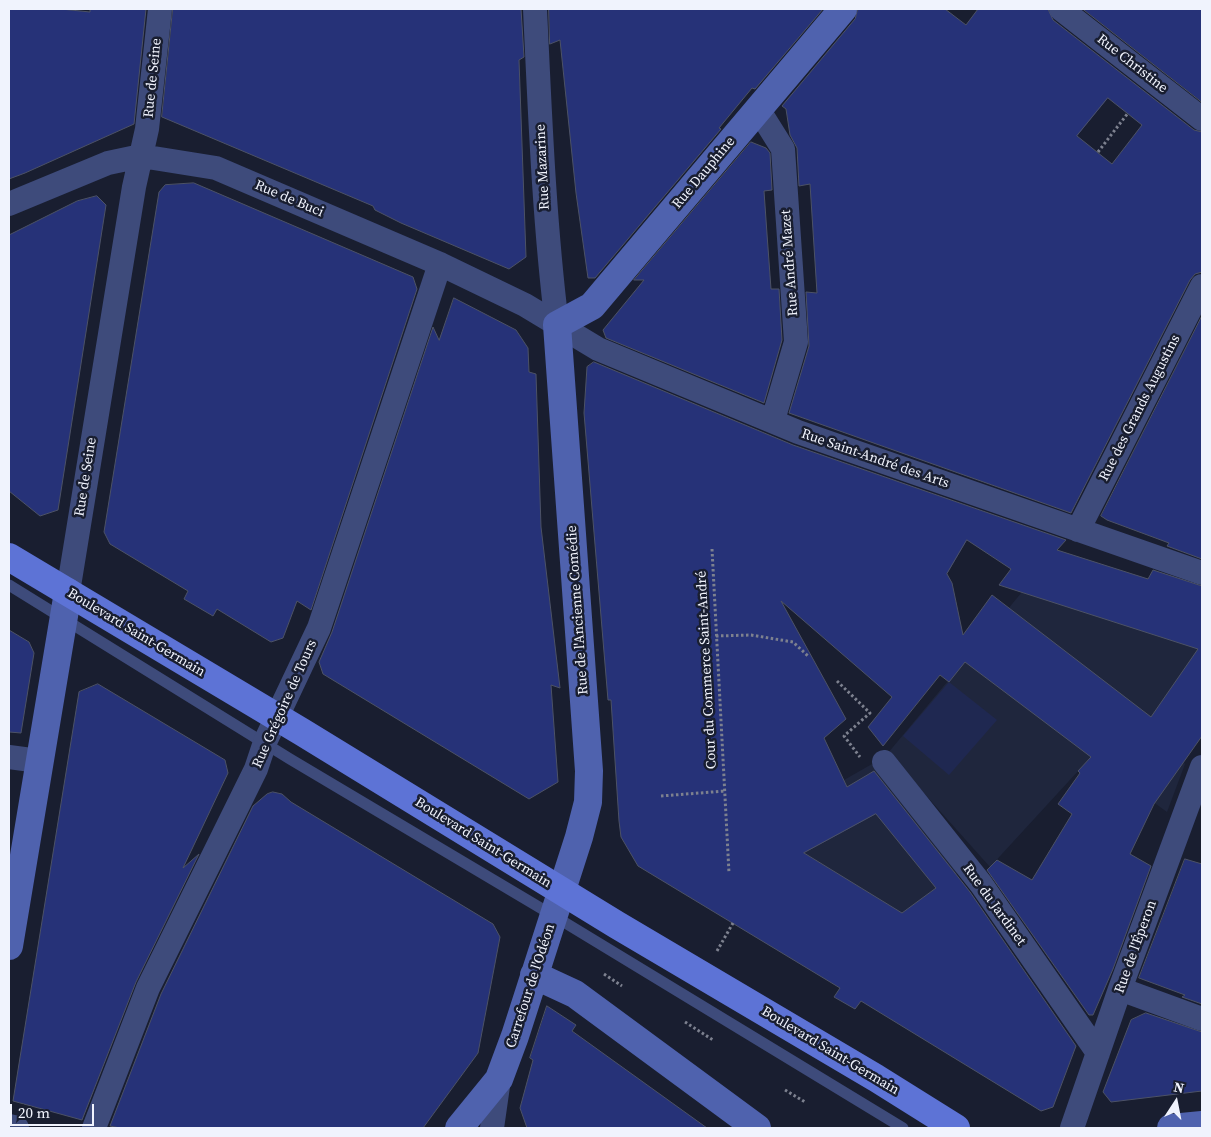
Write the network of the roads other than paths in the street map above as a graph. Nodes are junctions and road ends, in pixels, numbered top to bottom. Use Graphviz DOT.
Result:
graph roads {
  1 [pos="160,9"];
  2 [pos="535,9"];
  3 [pos="843,9"];
  4 [pos="1062,9"];
  5 [pos="758,109"];
  6 [pos="1202,118"];
  7 [pos="141,156"];
  8 [pos="9,204"];
  9 [pos="440,264"];
  10 [pos="1202,286"];
  11 [pos="557,325"];
  12 [pos="773,420"];
  13 [pos="1078,530"];
  14 [pos="9,557"];
  15 [pos="1202,573"];
  16 [pos="9,585"];
  17 [pos="65,605"];
  18 [pos="277,717"];
  19 [pos="265,742"];
  20 [pos="9,757"];
  21 [pos="39,761"];
  22 [pos="884,762"];
  23 [pos="1202,767"];
  24 [pos="1196,801"];
  25 [pos="558,904"];
  26 [pos="9,943"];
  27 [pos="534,974"];
  28 [pos="1120,989"];
  29 [pos="1202,1019"];
  30 [pos="1098,1053"];
  31 [pos="499,1079"];
  32 [pos="1202,1125"];
  33 [pos="9,1126"];
  34 [pos="17,1128"];
  35 [pos="94,1128"];
  36 [pos="458,1128"];
  37 [pos="492,1128"];
  38 [pos="757,1128"];
  39 [pos="903,1128"];
  40 [pos="956,1128"];
  41 [pos="1072,1128"];
  42 [pos="1171,1128"];
  1 -- 7 [label="street, Rue de Seine"];
  2 -- 11 [label="street, Rue Mazarine"];
  3 -- 5 [label="street, Rue Dauphine"];
  4 -- 6 [label="street, Rue Christine"];
  5 -- 11 [label="street, Rue Dauphine"];
  5 -- 12 [label="street, Rue André Mazet"];
  7 -- 8 [label="street, Rue de Buci"];
  7 -- 9 [label="street, Rue de Buci"];
  7 -- 17 [label="street, Rue de Seine"];
  9 -- 11 [label="street, Rue de Buci"];
  9 -- 18 [label="street, Rue Grégoire de Tours"];
  10 -- 13 [label="street, Rue des Grands Augustins"];
  11 -- 12 [label="street, Rue Saint-André des Arts"];
  11 -- 25 [label="street, Rue de l'Ancienne Comédie"];
  12 -- 13 [label="street, Rue Saint-André des Arts"];
  13 -- 15 [label="street, Rue Saint-André des Arts"];
  14 -- 17 [label="main road, Boulevard Saint-Germain"];
  16 -- 17 [label="lane, Boulevard Saint-Germain"];
  17 -- 18 [label="main road, Boulevard Saint-Germain"];
  17 -- 19 [label="lane, Boulevard Saint-Germain"];
  17 -- 21 [label="street, Rue de Seine"];
  18 -- 19 [label="street, Rue Grégoire de Tours"];
  18 -- 25 [label="main road, Boulevard Saint-Germain"];
  19 -- 25 [label="lane, Boulevard Saint-Germain"];
  19 -- 35 [label="street, Rue Grégoire de Tours"];
  20 -- 21 [label="street"];
  21 -- 26 [label="street, Rue de Seine"];
  22 -- 30 [label="street, Rue du Jardinet"];
  23 -- 24 [label="street, Rue de l'Éperon"];
  24 -- 28 [label="street, Rue de l'Éperon"];
  25 -- 27 [label="street, Carrefour de l'Odéon"];
  25 -- 39 [label="lane, Boulevard Saint-Germain"];
  25 -- 40 [label="main road, Boulevard Saint-Germain"];
  27 -- 31 [label="street, Carrefour de l'Odéon"];
  27 -- 38 [label="street"];
  28 -- 29 [label="street"];
  28 -- 30 [label="street, Rue de l'Éperon"];
  30 -- 41 [label="street, Rue de l'Éperon"];
  31 -- 36 [label="street, Carrefour de l'Odéon"];
  31 -- 37 [label="street, Carrefour de l'Odéon"];
  32 -- 42 [label="street"];
  33 -- 34 [label="street"];
}
